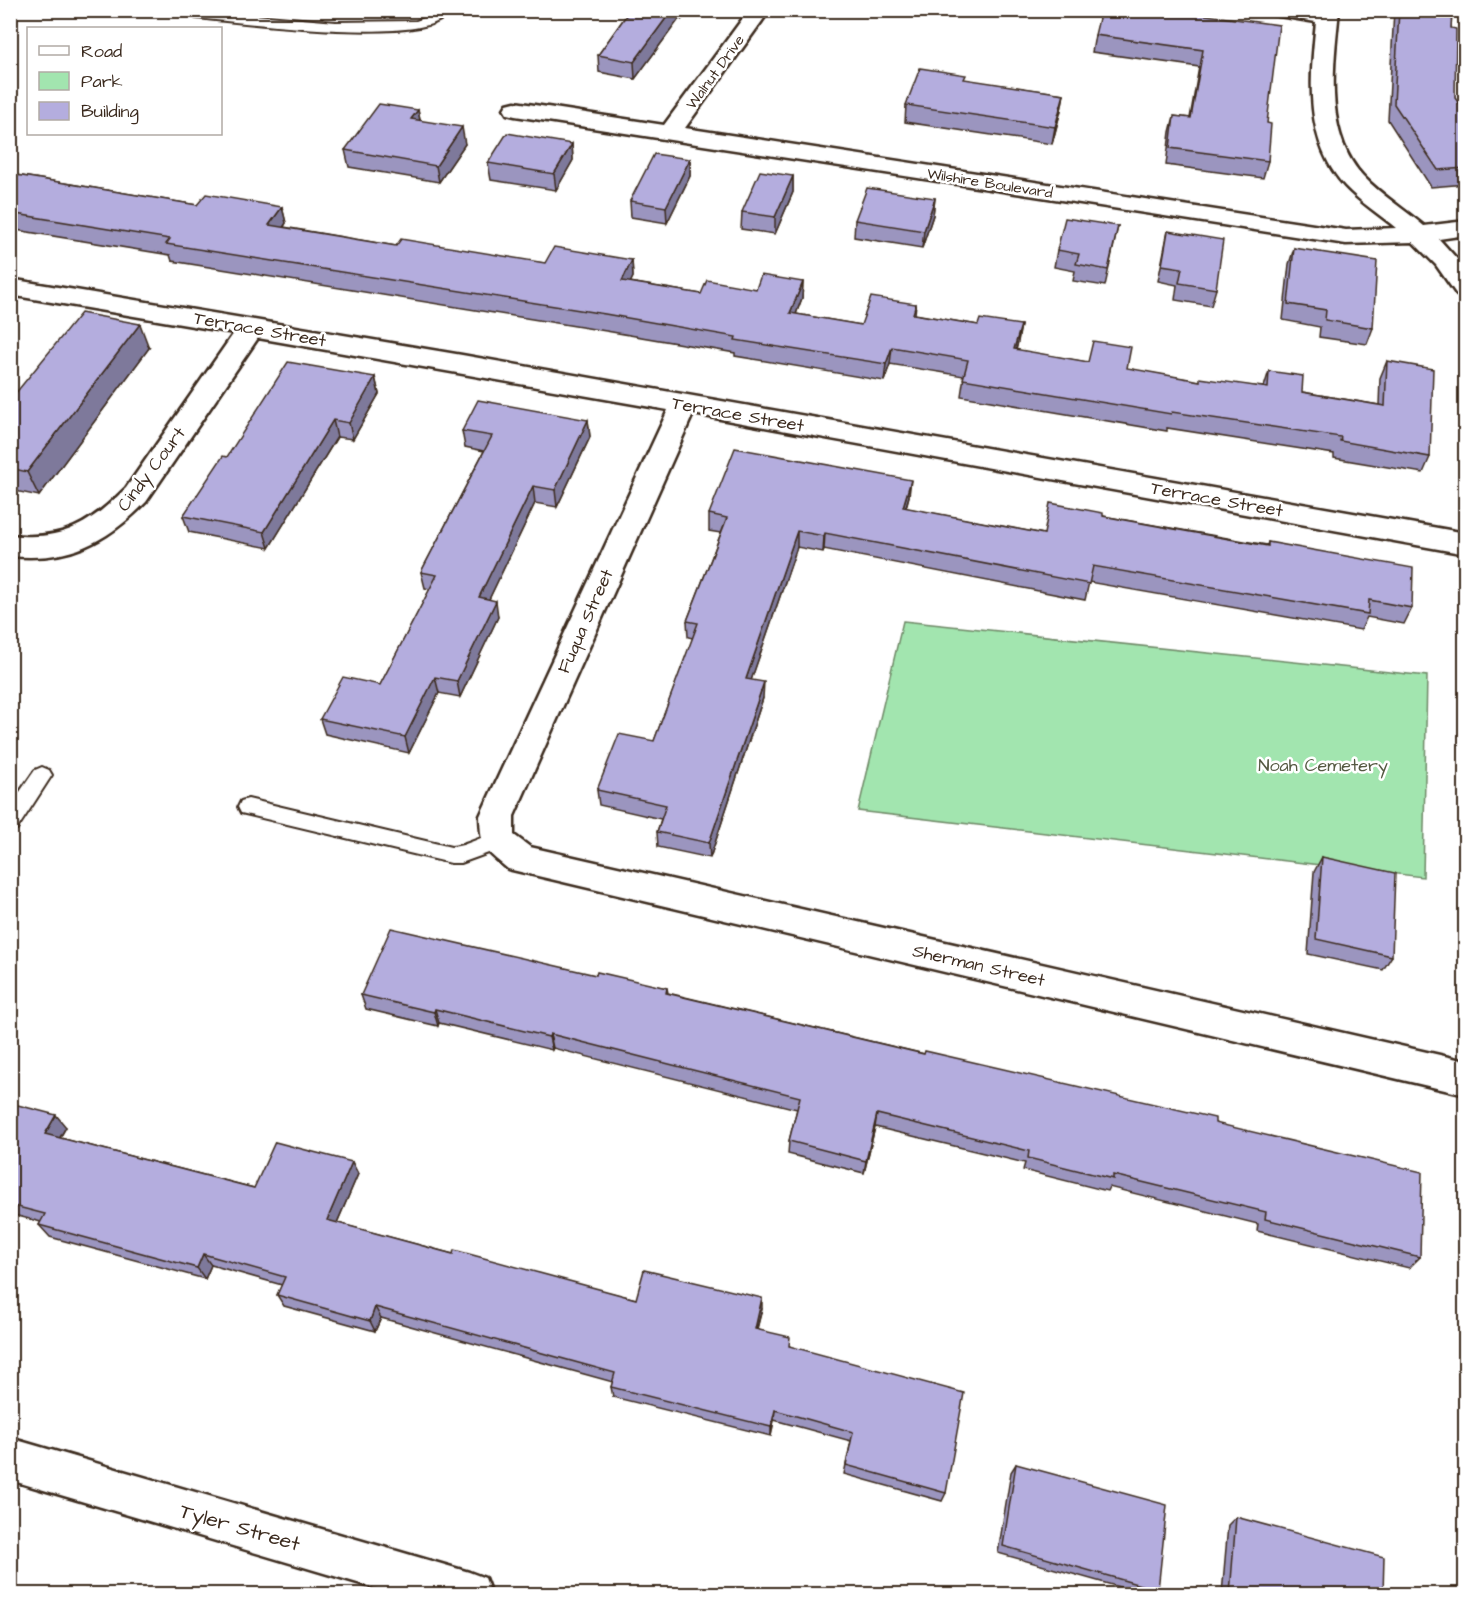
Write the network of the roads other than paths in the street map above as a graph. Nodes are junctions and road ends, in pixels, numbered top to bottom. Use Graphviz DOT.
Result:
graph roads {
  1 [pos="199,10"];
  2 [pos="760,10"];
  3 [pos="1281,10"];
  4 [pos="1328,14"];
  5 [pos="438,17"];
  6 [pos="515,109"];
  7 [pos="670,133"];
  8 [pos="1466,228"];
  9 [pos="1420,234"];
  10 [pos="10,287"];
  11 [pos="1466,289"];
  12 [pos="251,328"];
  13 [pos="684,404"];
  14 [pos="1466,544"];
  15 [pos="10,545"];
  16 [pos="42,775"];
  17 [pos="248,807"];
  18 [pos="10,823"];
  19 [pos="498,841"];
  20 [pos="1466,1078"];
  21 [pos="10,1459"];
  22 [pos="469,1594"];
  1 -- 5 [label="lane"];
  2 -- 7 [label="street, Walnut Drive"];
  3 -- 4 [label="street"];
  4 -- 9 [label="street"];
  6 -- 7 [label="street, Wilshire Boulevard"];
  7 -- 9 [label="street, Wilshire Boulevard"];
  8 -- 9 [label="street, Wilshire Boulevard"];
  9 -- 11 [label="street"];
  10 -- 12 [label="street, Terrace Street"];
  12 -- 13 [label="street, Terrace Street"];
  12 -- 15 [label="street, Cindy Court"];
  13 -- 14 [label="street, Terrace Street"];
  13 -- 19 [label="street, Fuqua Street"];
  16 -- 18 [label="lane"];
  17 -- 19 [label="lane"];
  19 -- 20 [label="street, Sherman Street"];
  21 -- 22 [label="street, Tyler Street"];
}
